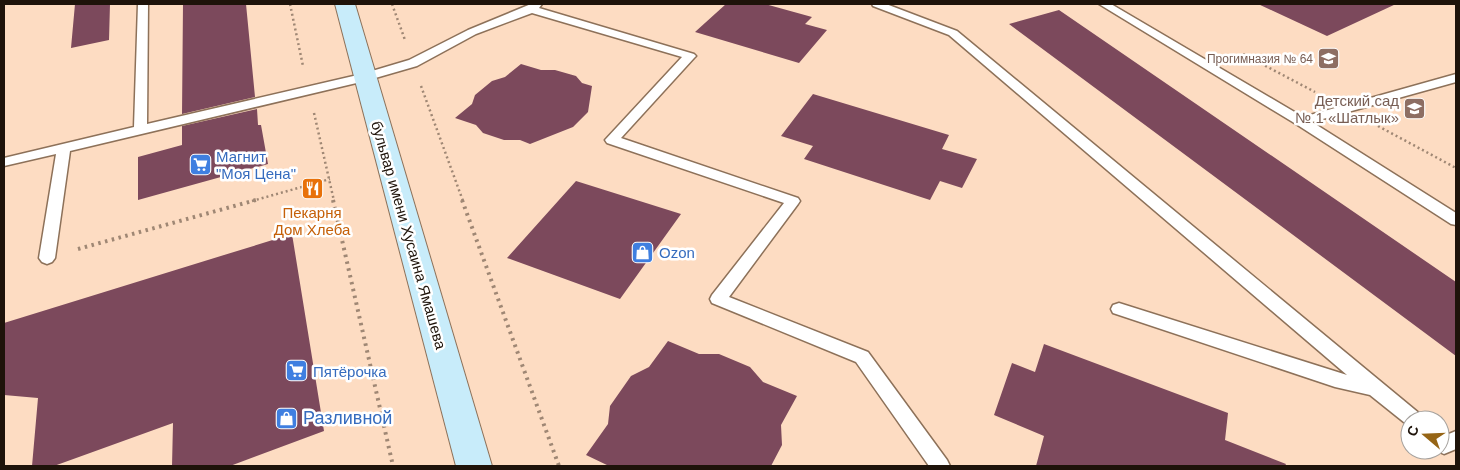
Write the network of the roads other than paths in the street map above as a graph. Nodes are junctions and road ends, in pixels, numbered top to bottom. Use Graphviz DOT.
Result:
graph roads {
  1 [pos="143,4"];
  2 [pos="345,4"];
  3 [pos="556,4"];
  4 [pos="877,4"];
  5 [pos="1104,4"];
  6 [pos="534,6"];
  7 [pos="365,77"];
  8 [pos="1456,78"];
  9 [pos="1301,121"];
  10 [pos="140,130"];
  11 [pos="64,148"];
  12 [pos="4,162"];
  13 [pos="1456,220"];
  14 [pos="47,258"];
  15 [pos="1119,309"];
  16 [pos="1375,388"];
  17 [pos="1401,410"];
  18 [pos="474,466"];
  19 [pos="940,466"];
  1 -- 10 [label="lane"];
  2 -- 7 [label="street, бульвар имени Хусаина Ямашева"];
  3 -- 6 [label="lane"];
  4 -- 16 [label="lane"];
  5 -- 9 [label="lane"];
  6 -- 7 [label="lane"];
  6 -- 19 [label="lane"];
  7 -- 10 [label="lane"];
  7 -- 18 [label="street, бульвар имени Хусаина Ямашева"];
  8 -- 9 [label="lane"];
  9 -- 13 [label="lane"];
  10 -- 11 [label="lane"];
  11 -- 12 [label="lane"];
  11 -- 14 [label="lane"];
  15 -- 16 [label="lane"];
  16 -- 17 [label="lane"];
}
